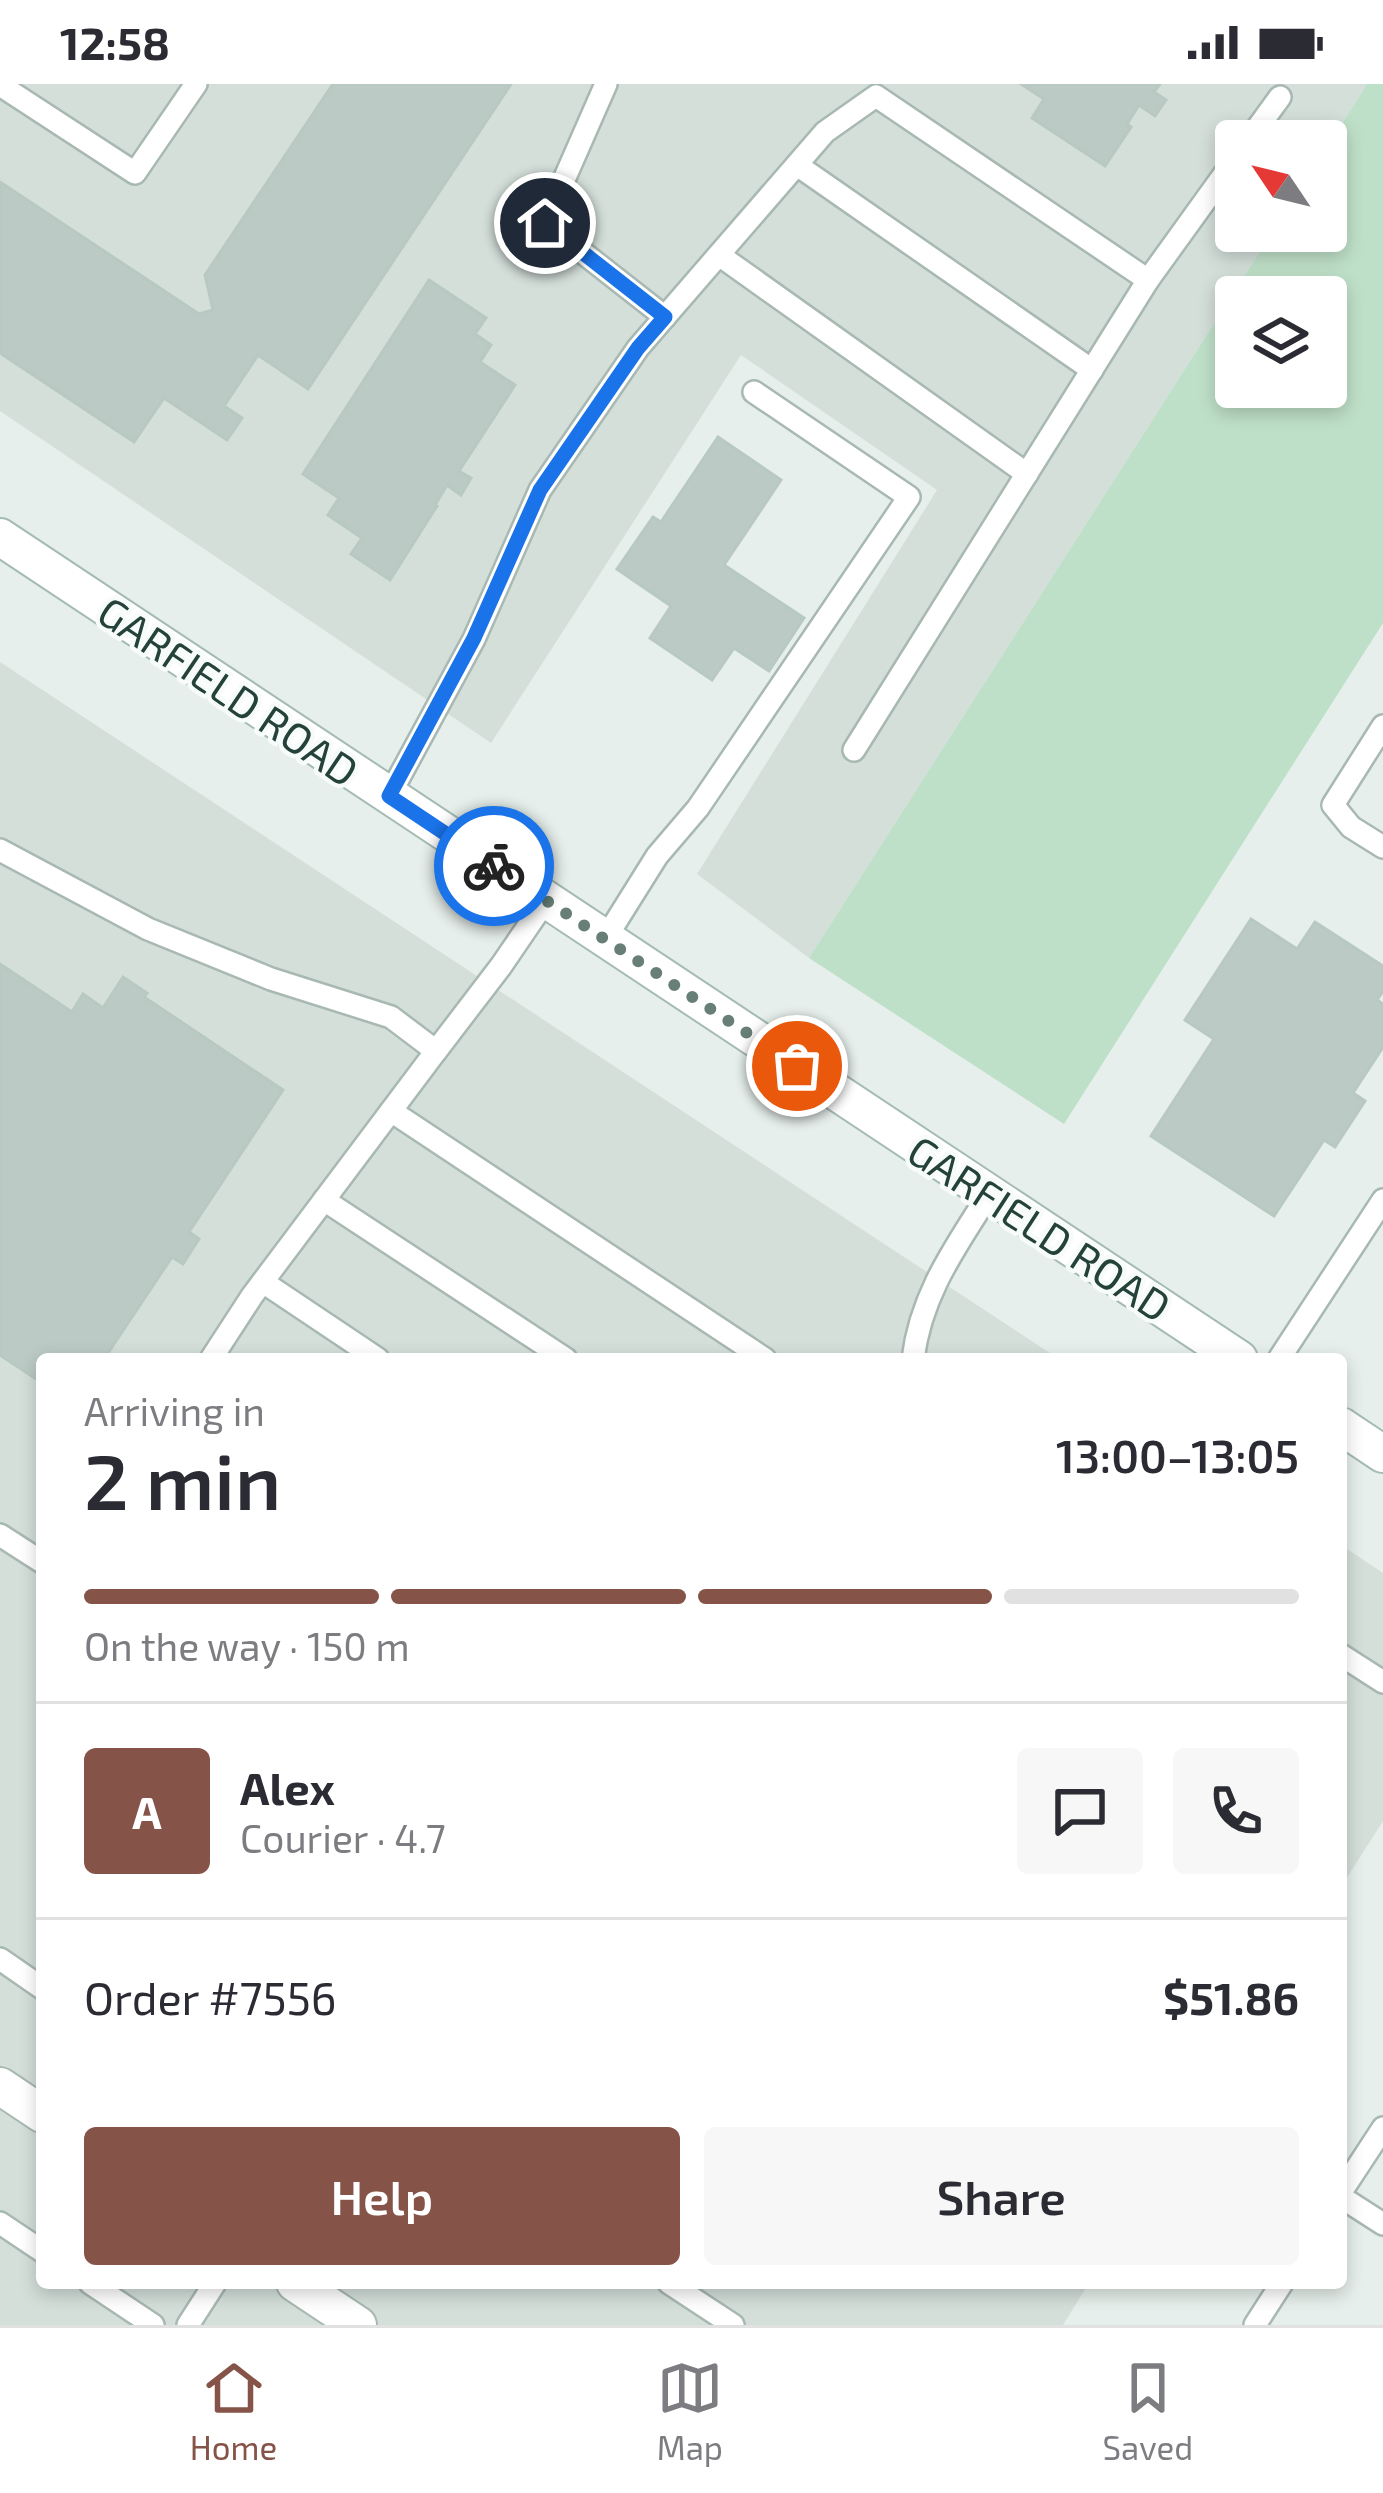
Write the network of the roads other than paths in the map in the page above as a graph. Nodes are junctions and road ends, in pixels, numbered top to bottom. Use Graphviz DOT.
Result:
graph roads {
  1 [pos="196,84"];
  2 [pos="606,84"];
  3 [pos="0,85"];
  4 [pos="872,90"];
  5 [pos="1280,98"];
  6 [pos="1264,120"];
  7 [pos="796,166"];
  8 [pos="1215,187"];
  9 [pos="718,255"];
  10 [pos="1148,280"];
  11 [pos="665,317"];
  12 [pos="1092,370"];
  13 [pos="754,392"];
  14 [pos="1027,473"];
  15 [pos="0,537"];
  16 [pos="1383,726"];
  17 [pos="854,750"];
  18 [pos="389,796"];
  19 [pos="1383,847"];
  20 [pos="0,850"];
  21 [pos="546,900"];
  22 [pos="605,939"];
  23 [pos="436,1051"];
  24 [pos="391,1112"];
  25 [pos="989,1194"];
  26 [pos="324,1200"];
  27 [pos="1379,1214"];
  28 [pos="263,1282"];
  29 [pos="215,1353"];
  30 [pos="369,1353"];
  31 [pos="557,1353"];
  32 [pos="756,1353"];
  33 [pos="914,1353"];
  34 [pos="1230,1353"];
  35 [pos="1283,1353"];
  36 [pos="1347,1430"];
  37 [pos="1383,1454"];
  38 [pos="0,1535"];
  39 [pos="36,1558"];
  40 [pos="1347,1659"];
  41 [pos="1383,1682"];
  42 [pos="0,1959"];
  43 [pos="36,1984"];
  44 [pos="0,2086"];
  45 [pos="36,2110"];
  46 [pos="1383,2128"];
  47 [pos="1347,2182"];
  48 [pos="1347,2194"];
  49 [pos="0,2223"];
  50 [pos="1383,2224"];
  51 [pos="36,2247"];
  52 [pos="99,2289"];
  53 [pos="211,2289"];
  54 [pos="678,2289"];
  55 [pos="1278,2289"];
  56 [pos="334,2294"];
  57 [pos="154,2325"];
  58 [pos="188,2325"];
  59 [pos="358,2325"];
  60 [pos="733,2325"];
  61 [pos="1255,2325"];
  1 -- 3 [label="lane"];
  2 -- 11 [label="lane"];
  4 -- 7 [label="lane"];
  4 -- 10 [label="lane"];
  5 -- 6 [label="lane"];
  7 -- 9 [label="lane"];
  7 -- 12 [label="lane"];
  8 -- 10 [label="lane"];
  9 -- 11 [label="lane"];
  9 -- 14 [label="lane"];
  10 -- 12 [label="lane"];
  11 -- 18 [label="lane"];
  12 -- 14 [label="lane"];
  13 -- 22 [label="lane"];
  14 -- 17 [label="lane"];
  15 -- 18 [label="main road, GARFIELD ROAD"];
  16 -- 19 [label="lane"];
  18 -- 21 [label="main road, GARFIELD ROAD"];
  20 -- 23 [label="lane"];
  21 -- 22 [label="main road, GARFIELD ROAD"];
  21 -- 23 [label="lane"];
  22 -- 25 [label="main road, GARFIELD ROAD"];
  23 -- 24 [label="lane"];
  24 -- 26 [label="lane"];
  24 -- 32 [label="lane"];
  25 -- 33 [label="lane"];
  25 -- 34 [label="main road, GARFIELD ROAD"];
  26 -- 28 [label="lane"];
  26 -- 31 [label="lane"];
  27 -- 35 [label="lane"];
  28 -- 29 [label="lane"];
  28 -- 30 [label="lane"];
  36 -- 37 [label="main road"];
  38 -- 39 [label="lane"];
  40 -- 41 [label="lane"];
  42 -- 43 [label="lane"];
  44 -- 45 [label="main road"];
  46 -- 47 [label="lane"];
  48 -- 50 [label="lane"];
  49 -- 51 [label="lane"];
  52 -- 57 [label="lane"];
  53 -- 58 [label="lane"];
  54 -- 60 [label="lane"];
  55 -- 61 [label="lane"];
  56 -- 59 [label="main road"];
}
